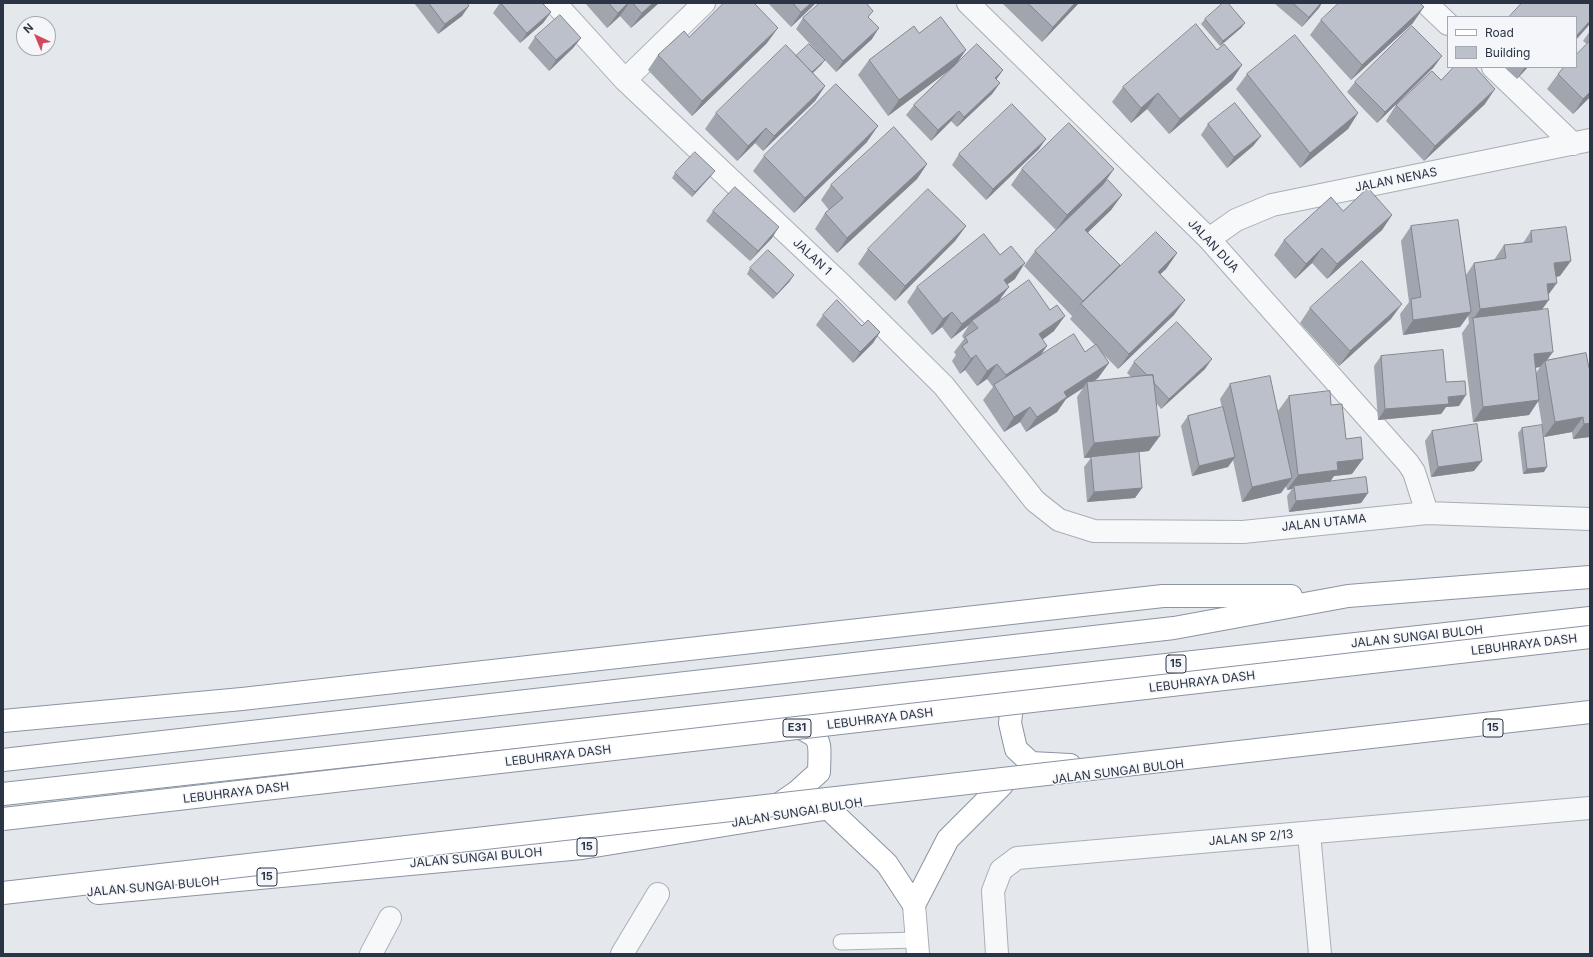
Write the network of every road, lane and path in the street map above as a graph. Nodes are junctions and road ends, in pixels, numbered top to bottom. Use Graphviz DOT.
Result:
graph roads {
  1 [pos="555,3"];
  2 [pos="704,3"];
  3 [pos="968,3"];
  4 [pos="1426,3"];
  5 [pos="1447,23"];
  6 [pos="1494,68"];
  7 [pos="625,80"];
  8 [pos="1582,142"];
  9 [pos="1209,239"];
  10 [pos="1427,513"];
  11 [pos="1590,519"];
  12 [pos="1060,520"];
  13 [pos="1590,577"];
  14 [pos="1348,596"];
  15 [pos="1590,618"];
  16 [pos="1590,636"];
  17 [pos="1033,680"];
  18 [pos="762,710"];
  19 [pos="1590,712"];
  20 [pos="1590,716"];
  21 [pos="3,721"];
  22 [pos="3,760"];
  23 [pos="1143,770"];
  24 [pos="1002,785"];
  25 [pos="3,794"];
  26 [pos="828,808"];
  27 [pos="1590,808"];
  28 [pos="3,819"];
  29 [pos="756,820"];
  30 [pos="1309,833"];
  31 [pos="3,894"];
  32 [pos="658,894"];
  33 [pos="3,902"];
  34 [pos="914,905"];
  35 [pos="390,918"];
  36 [pos="841,942"];
  37 [pos="917,947"];
  38 [pos="370,954"];
  39 [pos="622,954"];
  40 [pos="997,954"];
  41 [pos="1320,954"];
  1 -- 7 [label="street, JALAN 1"];
  2 -- 7 [label="street"];
  3 -- 9 [label="street, JALAN DUA"];
  4 -- 5 [label="street"];
  6 -- 8 [label="street"];
  7 -- 12 [label="street, JALAN 1"];
  8 -- 9 [label="street, JALAN NENAS"];
  9 -- 10 [label="street, JALAN DUA"];
  10 -- 11 [label="street, JALAN UTAMA"];
  10 -- 12 [label="street, JALAN UTAMA"];
  13 -- 14 [label="main road"];
  14 -- 21 [label="main road"];
  14 -- 22 [label="main road"];
  15 -- 17 [label="main road, JALAN SUNGAI BULOH / 15"];
  16 -- 28 [label="main road, LEBUHRAYA DASH / E31, bridge"];
  17 -- 18 [label="main road, JALAN SUNGAI BULOH / 15"];
  17 -- 23 [label="main road"];
  18 -- 25 [label="main road, JALAN SUNGAI BULOH / 15"];
  18 -- 29 [label="main road"];
  19 -- 31 [label="main road, bridge"];
  20 -- 23 [label="main road, JALAN SUNGAI BULOH / 15"];
  23 -- 24 [label="main road, JALAN SUNGAI BULOH / 15"];
  24 -- 26 [label="main road, JALAN SUNGAI BULOH / 15"];
  24 -- 34 [label="main road"];
  26 -- 29 [label="main road, JALAN SUNGAI BULOH / 15"];
  26 -- 34 [label="main road"];
  27 -- 30 [label="street, JALAN SP 2/13"];
  29 -- 33 [label="main road, JALAN SUNGAI BULOH / 15"];
  30 -- 40 [label="street, JALAN SP 2/13"];
  30 -- 41 [label="street"];
  32 -- 39 [label="street"];
  34 -- 37 [label="main road"];
  35 -- 38 [label="street"];
  36 -- 37 [label="lane"];
}
